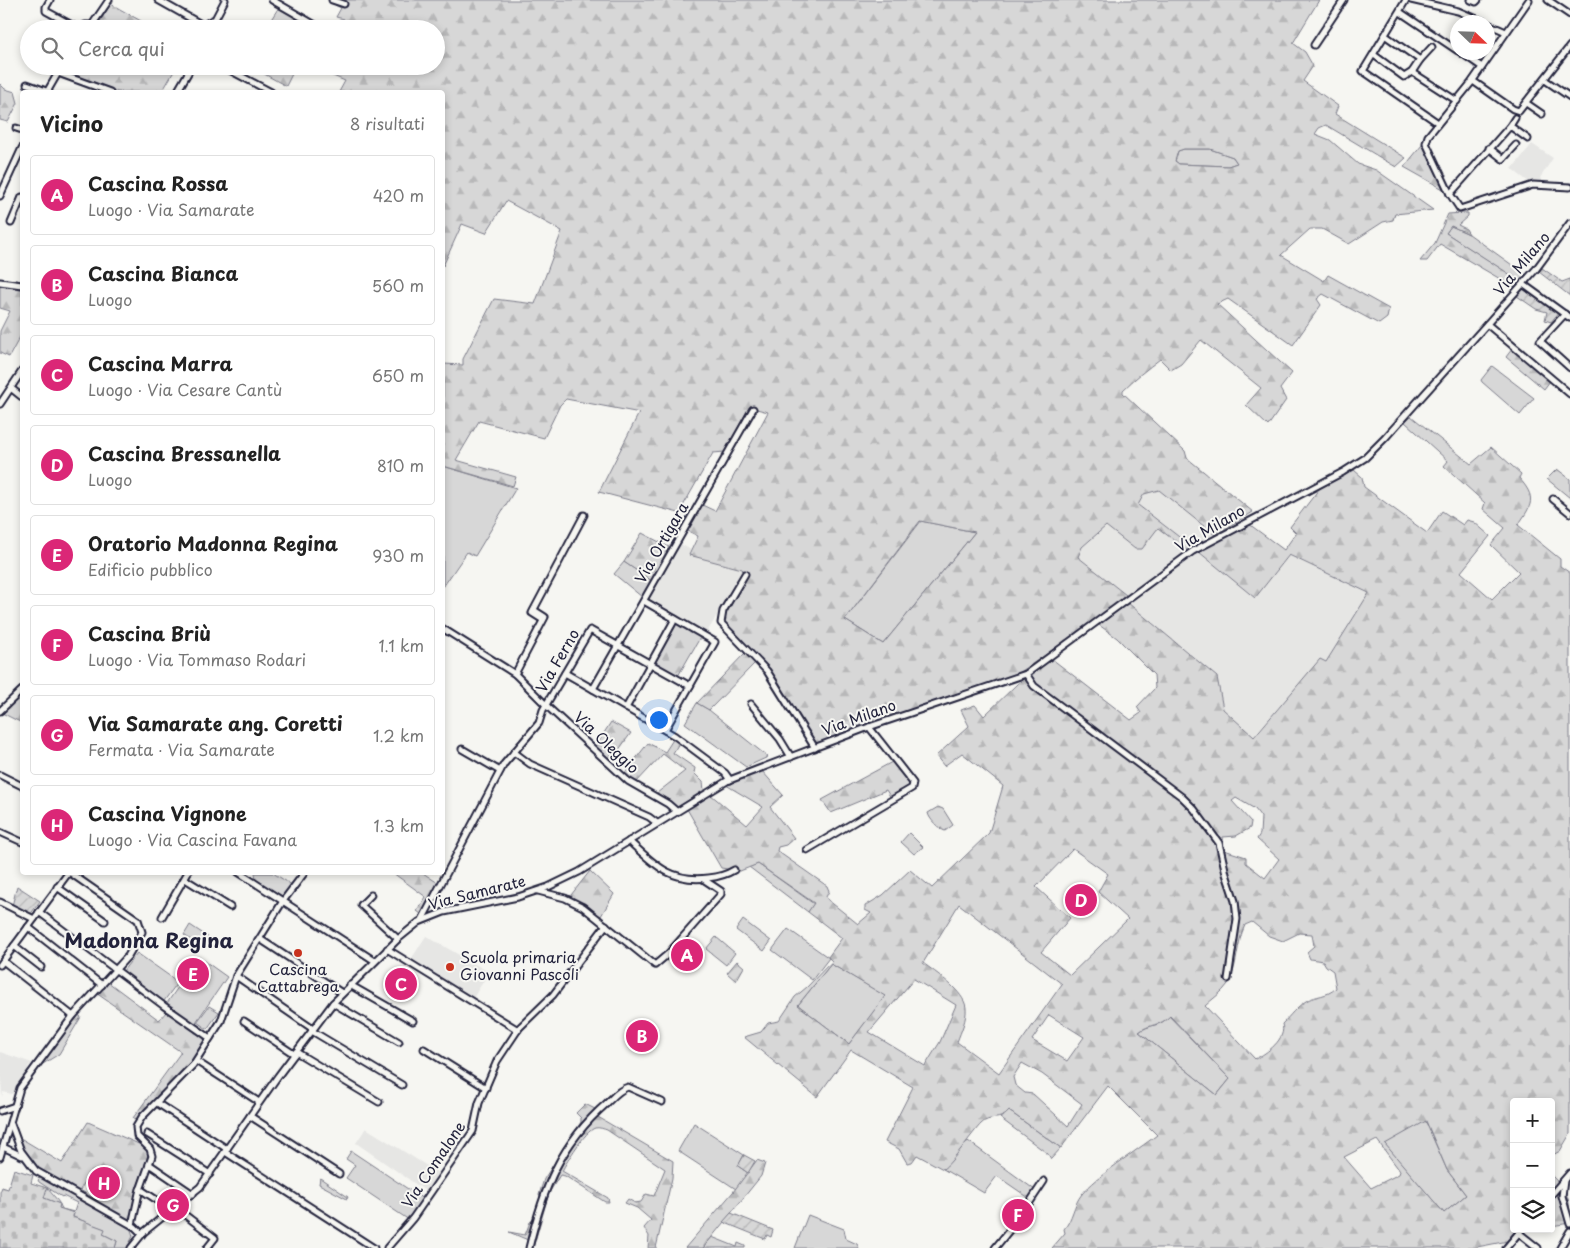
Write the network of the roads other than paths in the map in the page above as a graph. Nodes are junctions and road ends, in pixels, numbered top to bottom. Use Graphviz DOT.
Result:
graph roads {
  1 [pos="50,0"];
  2 [pos="109,0"];
  3 [pos="158,0"];
  4 [pos="225,0"];
  5 [pos="272,0"];
  6 [pos="332,0"];
  7 [pos="1344,0"];
  8 [pos="1406,0"];
  9 [pos="1411,0"];
  10 [pos="1471,0"];
  11 [pos="1478,0"];
  12 [pos="1530,0"];
  13 [pos="1548,0"];
  14 [pos="344,4"];
  15 [pos="1400,12"];
  16 [pos="1467,15"];
  17 [pos="1570,15"];
  18 [pos="64,20"];
  19 [pos="96,20"];
  20 [pos="192,20"];
  21 [pos="215,20"];
  22 [pos="306,20"];
  23 [pos="1495,27"];
  24 [pos="1506,32"];
  25 [pos="1386,36"];
  26 [pos="1314,45"];
  27 [pos="1450,46"];
  28 [pos="1570,46"];
  29 [pos="1432,48"];
  30 [pos="1374,55"];
  31 [pos="1420,60"];
  32 [pos="1471,60"];
  33 [pos="1482,67"];
  34 [pos="1412,72"];
  35 [pos="57,75"];
  36 [pos="63,75"];
  37 [pos="187,75"];
  38 [pos="239,75"];
  39 [pos="1545,80"];
  40 [pos="1473,81"];
  41 [pos="27,84"];
  42 [pos="43,90"];
  43 [pos="49,90"];
  44 [pos="105,90"];
  45 [pos="178,90"];
  46 [pos="266,90"];
  47 [pos="1570,97"];
  48 [pos="1457,101"];
  49 [pos="1526,103"];
  50 [pos="1542,114"];
  51 [pos="1515,118"];
  52 [pos="1438,124"];
  53 [pos="1510,126"];
  54 [pos="16,128"];
  55 [pos="20,129"];
  56 [pos="1528,139"];
  57 [pos="1516,145"];
  58 [pos="1489,148"];
  59 [pos="20,152"];
  60 [pos="1570,188"];
  61 [pos="1450,194"];
  62 [pos="0,196"];
  63 [pos="20,201"];
  64 [pos="10,223"];
  65 [pos="1570,224"];
  66 [pos="0,282"];
  67 [pos="1523,284"];
  68 [pos="20,285"];
  69 [pos="1565,314"];
  70 [pos="1570,318"];
  71 [pos="1487,324"];
  72 [pos="1570,368"];
  73 [pos="20,375"];
  74 [pos="12,389"];
  75 [pos="1569,391"];
  76 [pos="20,395"];
  77 [pos="0,404"];
  78 [pos="753,409"];
  79 [pos="1553,499"];
  80 [pos="1570,513"];
  81 [pos="584,515"];
  82 [pos="745,574"];
  83 [pos="644,601"];
  84 [pos="675,619"];
  85 [pos="445,630"];
  86 [pos="619,645"];
  87 [pos="651,663"];
  88 [pos="565,673"];
  89 [pos="515,674"];
  90 [pos="1026,674"];
  91 [pos="690,686"];
  92 [pos="593,689"];
  93 [pos="20,692"];
  94 [pos="751,704"];
  95 [pos="546,705"];
  96 [pos="626,708"];
  97 [pos="0,711"];
  98 [pos="869,727"];
  99 [pos="665,730"];
  100 [pos="815,748"];
  101 [pos="462,749"];
  102 [pos="514,752"];
  103 [pos="791,756"];
  104 [pos="500,771"];
  105 [pos="0,775"];
  106 [pos="730,780"];
  107 [pos="722,784"];
  108 [pos="20,785"];
  109 [pos="676,811"];
  110 [pos="657,823"];
  111 [pos="0,832"];
  112 [pos="629,840"];
  113 [pos="20,841"];
  114 [pos="807,850"];
  115 [pos="734,870"];
  116 [pos="67,875"];
  117 [pos="73,875"];
  118 [pos="187,875"];
  119 [pos="243,875"];
  120 [pos="303,875"];
  121 [pos="185,879"];
  122 [pos="703,879"];
  123 [pos="57,887"];
  124 [pos="538,891"];
  125 [pos="371,895"];
  126 [pos="283,901"];
  127 [pos="0,902"];
  128 [pos="230,908"];
  129 [pos="39,912"];
  130 [pos="162,917"];
  131 [pos="34,919"];
  132 [pos="422,920"];
  133 [pos="105,921"];
  134 [pos="606,925"];
  135 [pos="28,927"];
  136 [pos="260,939"];
  137 [pos="398,939"];
  138 [pos="14,946"];
  139 [pos="388,949"];
  140 [pos="375,961"];
  141 [pos="1,963"];
  142 [pos="41,967"];
  143 [pos="117,969"];
  144 [pos="236,976"];
  145 [pos="1228,980"];
  146 [pos="102,985"];
  147 [pos="350,985"];
  148 [pos="342,993"];
  149 [pos="333,1003"];
  150 [pos="73,1016"];
  151 [pos="244,1021"];
  152 [pos="414,1021"];
  153 [pos="312,1030"];
  154 [pos="518,1030"];
  155 [pos="210,1038"];
  156 [pos="399,1042"];
  157 [pos="424,1049"];
  158 [pos="295,1053"];
  159 [pos="196,1061"];
  160 [pos="402,1085"];
  161 [pos="486,1088"];
  162 [pos="260,1102"];
  163 [pos="379,1102"];
  164 [pos="662,1102"];
  165 [pos="157,1103"];
  166 [pos="15,1106"];
  167 [pos="0,1111"];
  168 [pos="250,1116"];
  169 [pos="11,1124"];
  170 [pos="147,1134"];
  171 [pos="3,1147"];
  172 [pos="226,1151"];
  173 [pos="16,1152"];
  174 [pos="0,1158"];
  175 [pos="25,1158"];
  176 [pos="150,1164"];
  177 [pos="1570,1173"];
  178 [pos="210,1174"];
  179 [pos="340,1174"];
  180 [pos="1564,1181"];
  181 [pos="1044,1182"];
  182 [pos="140,1189"];
  183 [pos="1555,1191"];
  184 [pos="193,1194"];
  185 [pos="174,1209"];
  186 [pos="1570,1224"];
  187 [pos="132,1225"];
  188 [pos="1570,1232"];
  189 [pos="1518,1233"];
  190 [pos="1522,1233"];
  191 [pos="142,1234"];
  192 [pos="131,1248"];
  193 [pos="207,1248"];
  194 [pos="374,1248"];
  195 [pos="387,1248"];
  196 [pos="529,1248"];
  197 [pos="995,1248"];
  198 [pos="1506,1248"];
  199 [pos="1538,1248"];
  200 [pos="1560,1248"];
  1 -- 18 [label="street"];
  2 -- 19 [label="street"];
  3 -- 20 [label="street"];
  4 -- 21 [label="street"];
  5 -- 22 [label="street"];
  6 -- 14 [label="street"];
  7 -- 26 [label="street"];
  8 -- 15 [label="street"];
  9 -- 16 [label="street"];
  10 -- 11 [label="street"];
  12 -- 24 [label="street"];
  13 -- 17 [label="street"];
  15 -- 25 [label="street"];
  15 -- 27 [label="street"];
  23 -- 24 [label="street"];
  24 -- 33 [label="street"];
  25 -- 30 [label="street"];
  25 -- 31 [label="street"];
  28 -- 39 [label="street"];
  29 -- 31 [label="street"];
  30 -- 34 [label="street"];
  30 -- 52 [label="street"];
  31 -- 34 [label="street"];
  32 -- 33 [label="street"];
  33 -- 40 [label="street"];
  34 -- 48 [label="street"];
  35 -- 43 [label="street"];
  36 -- 44 [label="street"];
  37 -- 45 [label="street"];
  38 -- 46 [label="street"];
  39 -- 47 [label="street"];
  39 -- 49 [label="street"];
  40 -- 48 [label="street"];
  40 -- 49 [label="street"];
  41 -- 42 [label="street"];
  48 -- 52 [label="street"];
  49 -- 50 [label="street"];
  51 -- 53 [label="street"];
  52 -- 61 [label="street"];
  53 -- 56 [label="street"];
  53 -- 58 [label="street"];
  54 -- 55 [label="street"];
  57 -- 58 [label="street"];
  58 -- 61 [label="street"];
  59 -- 62 [label="street"];
  60 -- 61 [label="street"];
  63 -- 64 [label="street"];
  65 -- 67 [label="street, Via Milano"];
  66 -- 68 [label="street"];
  67 -- 69 [label="street"];
  67 -- 71 [label="street, Via Milano"];
  69 -- 70 [label="street"];
  69 -- 72 [label="street"];
  71 -- 75 [label="street"];
  71 -- 90 [label="street, Via Milano"];
  73 -- 74 [label="street"];
  74 -- 76 [label="street"];
  74 -- 77 [label="street"];
  78 -- 83 [label="street, Via Ortigara"];
  79 -- 80 [label="street"];
  81 -- 89 [label="street"];
  82 -- 100 [label="street"];
  83 -- 84 [label="street"];
  83 -- 86 [label="street, Via Ortigara"];
  84 -- 87 [label="street"];
  84 -- 91 [label="street"];
  85 -- 89 [label="street, Via Oleggio"];
  86 -- 87 [label="street"];
  86 -- 88 [label="street, Via Ferno"];
  86 -- 92 [label="street, Via Ortigara"];
  87 -- 91 [label="street"];
  87 -- 96 [label="street"];
  88 -- 92 [label="street"];
  88 -- 95 [label="street, Via Ferno"];
  89 -- 95 [label="street, Via Oleggio"];
  90 -- 98 [label="street, Via Milano"];
  90 -- 145 [label="street"];
  91 -- 99 [label="street"];
  92 -- 96 [label="street"];
  93 -- 97 [label="street"];
  94 -- 103 [label="street"];
  95 -- 102 [label="street, Via Ferno"];
  95 -- 109 [label="street, Via Oleggio"];
  96 -- 99 [label="street"];
  98 -- 100 [label="street, Via Milano"];
  98 -- 114 [label="street"];
  99 -- 106 [label="street"];
  100 -- 103 [label="street, Via Milano"];
  101 -- 104 [label="street"];
  102 -- 104 [label="street, Via Ferno"];
  102 -- 110 [label="street"];
  103 -- 106 [label="street, Via Milano"];
  104 -- 132 [label="street, Via Ferno"];
  105 -- 108 [label="street"];
  106 -- 107 [label="street, Via Milano"];
  107 -- 109 [label="street, Via Samarate"];
  109 -- 110 [label="street, Via Samarate"];
  110 -- 112 [label="street, Via Samarate"];
  111 -- 113 [label="street"];
  112 -- 122 [label="street"];
  112 -- 124 [label="street, Via Samarate"];
  115 -- 122 [label="street"];
  116 -- 123 [label="street"];
  117 -- 143 [label="street"];
  118 -- 121 [label="street"];
  119 -- 126 [label="street"];
  120 -- 126 [label="street"];
  121 -- 128 [label="street"];
  121 -- 130 [label="street"];
  122 -- 134 [label="street, Via Samarate"];
  123 -- 129 [label="street"];
  123 -- 133 [label="street"];
  124 -- 132 [label="street, Via Samarate"];
  124 -- 134 [label="street, Via Samarate"];
  125 -- 137 [label="street"];
  126 -- 136 [label="street"];
  126 -- 140 [label="street"];
  127 -- 131 [label="street"];
  129 -- 131 [label="street"];
  129 -- 143 [label="street"];
  131 -- 135 [label="street"];
  132 -- 137 [label="street, Via Samarate"];
  134 -- 154 [label="street, Via Comalone"];
  135 -- 138 [label="street"];
  135 -- 146 [label="street"];
  136 -- 144 [label="street"];
  136 -- 148 [label="street"];
  137 -- 139 [label="street, Via Samarate"];
  138 -- 141 [label="street"];
  138 -- 142 [label="street"];
  139 -- 140 [label="street, Via Samarate"];
  139 -- 154 [label="street"];
  140 -- 147 [label="street, Via Samarate"];
  141 -- 150 [label="street"];
  143 -- 146 [label="street"];
  143 -- 155 [label="street"];
  144 -- 153 [label="street"];
  144 -- 155 [label="street"];
  146 -- 150 [label="street"];
  147 -- 148 [label="street, Via Samarate"];
  147 -- 152 [label="street"];
  148 -- 149 [label="street, Via Samarate"];
  149 -- 153 [label="street, Via Samarate"];
  149 -- 156 [label="street"];
  150 -- 166 [label="street"];
  151 -- 158 [label="street"];
  153 -- 158 [label="street, Via Samarate"];
  153 -- 160 [label="street"];
  154 -- 161 [label="street, Via Comalone"];
  155 -- 159 [label="street"];
  157 -- 161 [label="street"];
  158 -- 162 [label="street, Via Samarate"];
  158 -- 163 [label="street"];
  159 -- 162 [label="street"];
  159 -- 165 [label="street"];
  161 -- 195 [label="street, Via Comalone"];
  162 -- 168 [label="street, Via Samarate"];
  164 -- 196 [label="street"];
  165 -- 172 [label="street"];
  165 -- 176 [label="street"];
  166 -- 167 [label="street"];
  166 -- 169 [label="street"];
  168 -- 172 [label="street, Via Samarate"];
  168 -- 179 [label="street"];
  169 -- 171 [label="street"];
  169 -- 175 [label="street"];
  170 -- 178 [label="street"];
  171 -- 173 [label="street"];
  171 -- 174 [label="street"];
  172 -- 178 [label="street, Via Samarate"];
  172 -- 194 [label="street"];
  173 -- 174 [label="street"];
  173 -- 175 [label="street"];
  175 -- 187 [label="street"];
  176 -- 182 [label="street"];
  176 -- 184 [label="street"];
  177 -- 180 [label="street"];
  178 -- 184 [label="street, Via Samarate"];
  180 -- 183 [label="street"];
  180 -- 186 [label="street"];
  181 -- 197 [label="street"];
  182 -- 185 [label="street"];
  182 -- 187 [label="street"];
  184 -- 185 [label="street, Via Samarate"];
  185 -- 191 [label="street, Via Samarate"];
  185 -- 193 [label="street"];
  187 -- 191 [label="street"];
  188 -- 200 [label="street"];
  189 -- 198 [label="street"];
  190 -- 199 [label="street"];
  191 -- 192 [label="street, Via Samarate"];
}
